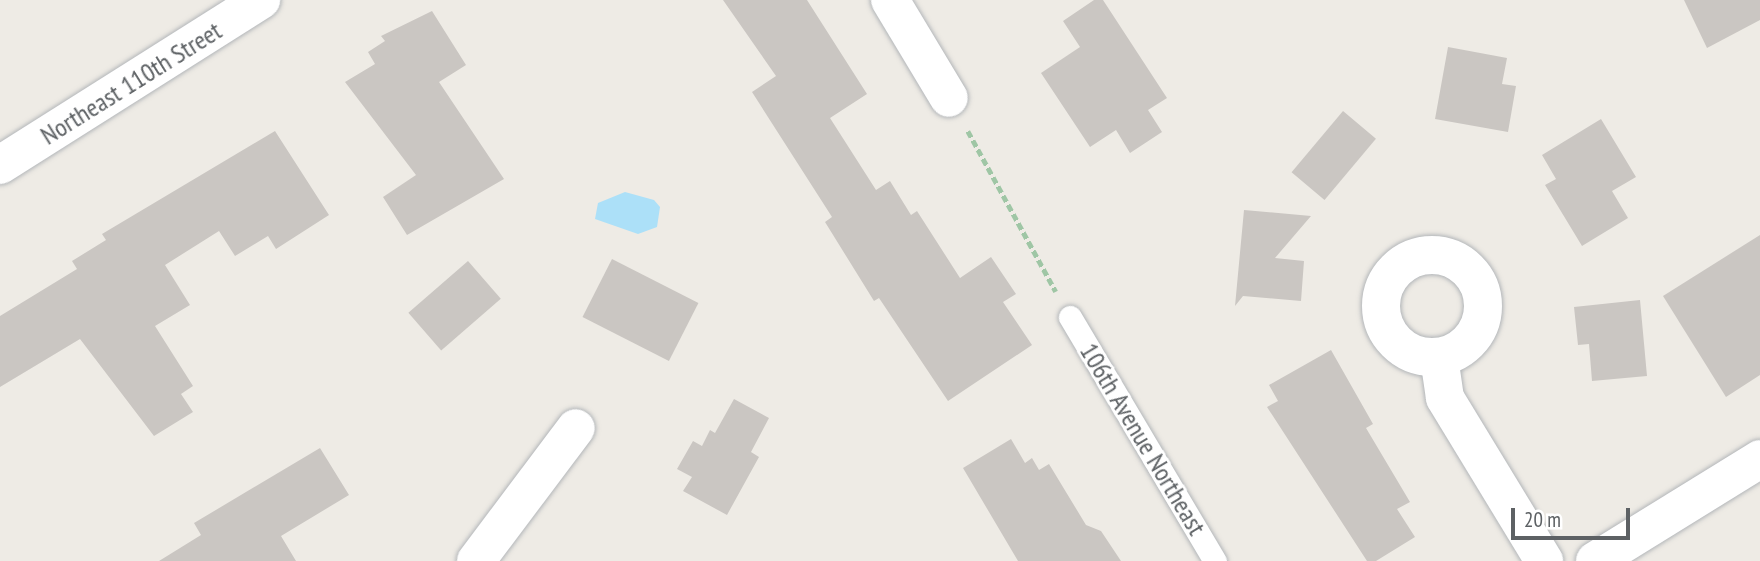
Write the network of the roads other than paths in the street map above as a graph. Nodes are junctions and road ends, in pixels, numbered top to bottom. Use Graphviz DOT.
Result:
graph roads {
  1 [pos="261,0"];
  2 [pos="890,0"];
  3 [pos="950,98"];
  4 [pos="0,165"];
  5 [pos="1070,317"];
  6 [pos="1439,357"];
  7 [pos="576,428"];
  8 [pos="1760,459"];
  9 [pos="476,561"];
  10 [pos="1215,561"];
  11 [pos="1544,561"];
  12 [pos="1595,561"];
  1 -- 4 [label="street, Northeast 110th Street"];
  2 -- 3 [label="street"];
  5 -- 10 [label="lane, 106th Avenue Northeast"];
  6 -- 11 [label="street"];
  7 -- 9 [label="street"];
  8 -- 12 [label="street"];
}
